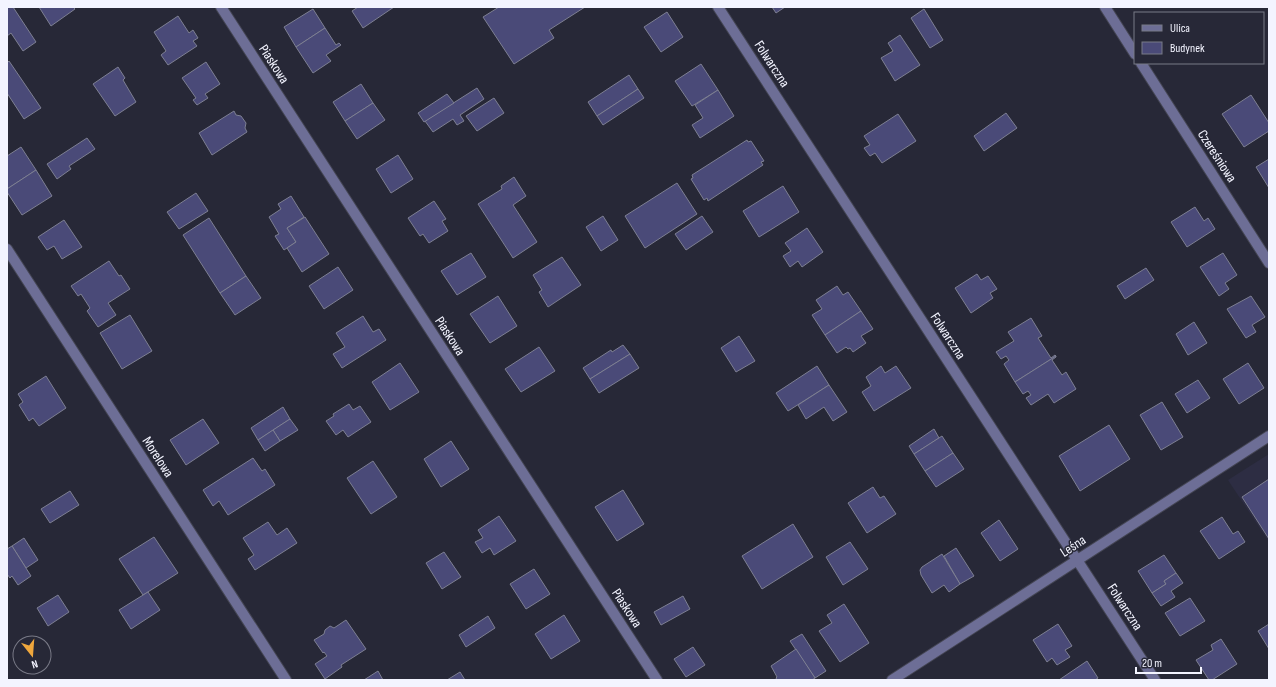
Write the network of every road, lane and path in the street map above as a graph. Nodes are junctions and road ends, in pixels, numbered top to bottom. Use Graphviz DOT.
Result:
graph roads {
  1 [pos="221,7"];
  2 [pos="718,7"];
  3 [pos="1105,7"];
  4 [pos="1134,52"];
  5 [pos="1142,64"];
  6 [pos="7,249"];
  7 [pos="1269,263"];
  8 [pos="1269,436"];
  9 [pos="1077,560"];
  10 [pos="286,680"];
  11 [pos="657,680"];
  12 [pos="892,680"];
  13 [pos="1155,680"];
  1 -- 11 [label="street, Piaskowa"];
  2 -- 9 [label="street, Folwarczna"];
  3 -- 4 [label="street"];
  5 -- 7 [label="street, Czereśniowa"];
  6 -- 10 [label="street, Morelowa"];
  8 -- 9 [label="street, Leśna"];
  9 -- 12 [label="street, Leśna"];
  9 -- 13 [label="street, Folwarczna"];
}
